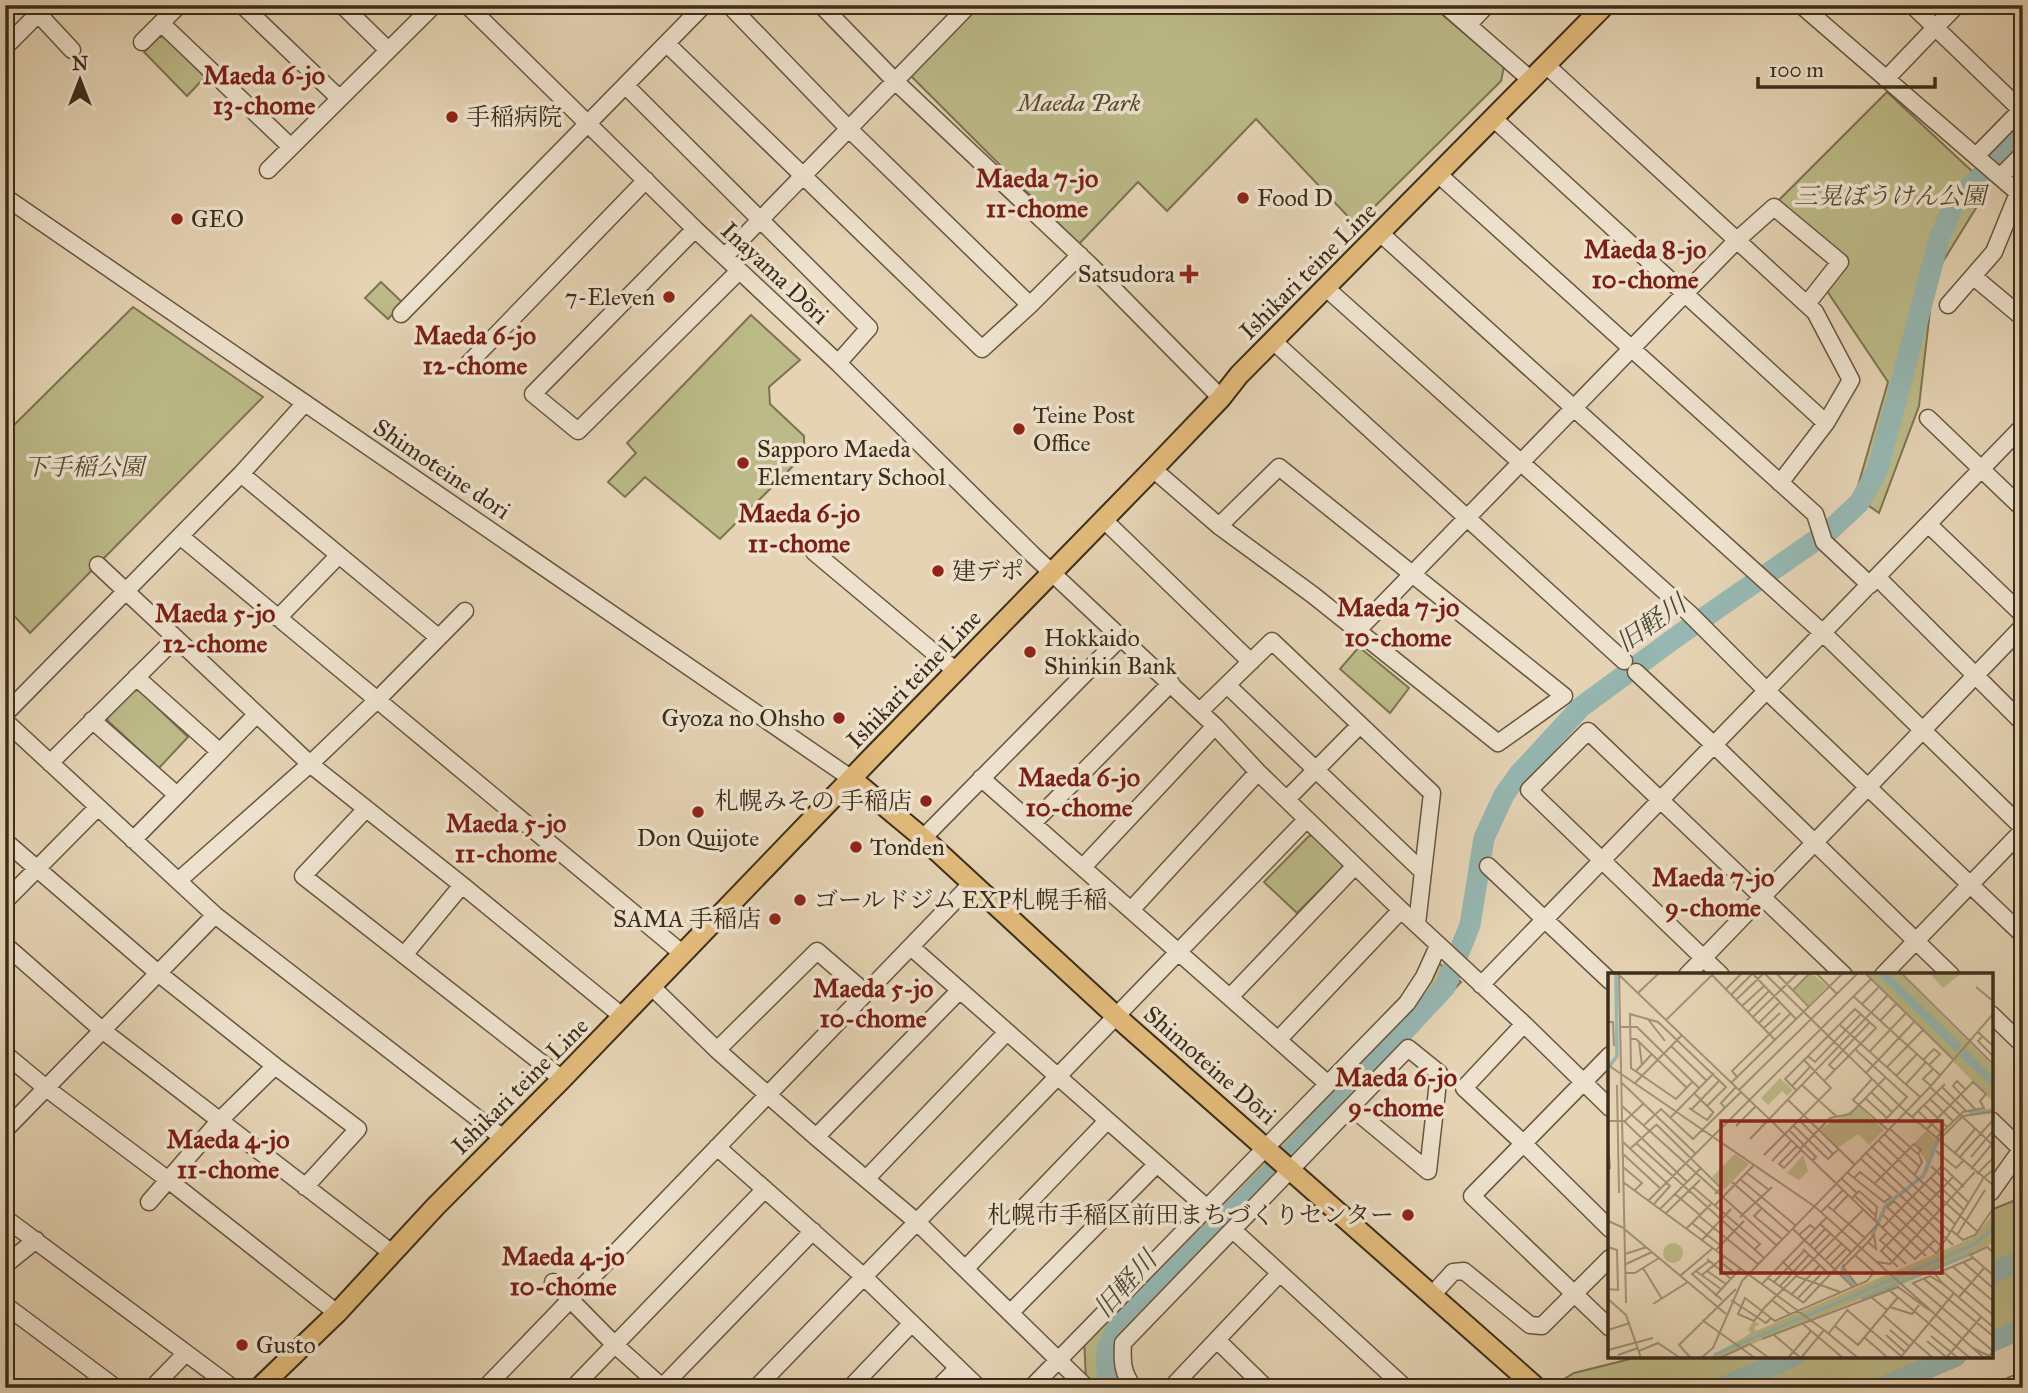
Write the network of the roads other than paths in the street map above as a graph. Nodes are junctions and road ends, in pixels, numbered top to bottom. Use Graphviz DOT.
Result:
graph roads {
  1 [pos="179,5"];
  2 [pos="243,5"];
  3 [pos="342,5"];
  4 [pos="434,5"];
  5 [pos="467,5"];
  6 [pos="704,5"];
  7 [pos="729,5"];
  8 [pos="821,5"];
  9 [pos="970,5"];
  10 [pos="1445,5"];
  11 [pos="1487,5"];
  12 [pos="1605,5"];
  13 [pos="1801,5"];
  14 [pos="1912,5"];
  15 [pos="1957,5"];
  16 [pos="39,8"];
  17 [pos="161,23"];
  18 [pos="1468,25"];
  19 [pos="1935,28"];
  20 [pos="142,42"];
  21 [pos="667,44"];
  22 [pos="5,47"];
  23 [pos="72,50"];
  24 [pos="388,50"];
  25 [pos="1546,65"];
  26 [pos="1886,79"];
  27 [pos="1531,80"];
  28 [pos="895,81"];
  29 [pos="625,86"];
  30 [pos="340,98"];
  31 [pos="2022,109"];
  32 [pos="1493,118"];
  33 [pos="588,125"];
  34 [pos="849,129"];
  35 [pos="291,147"];
  36 [pos="2023,154"];
  37 [pos="1989,167"];
  38 [pos="268,170"];
  39 [pos="1438,174"];
  40 [pos="805,175"];
  41 [pos="646,180"];
  42 [pos="2021,195"];
  43 [pos="5,197"];
  44 [pos="759,220"];
  45 [pos="695,229"];
  46 [pos="1380,233"];
  47 [pos="1737,240"];
  48 [pos="1080,255"];
  49 [pos="725,256"];
  50 [pos="739,271"];
  51 [pos="1974,277"];
  52 [pos="1326,288"];
  53 [pos="1685,293"];
  54 [pos="1807,304"];
  55 [pos="1030,305"];
  56 [pos="1948,305"];
  57 [pos="401,314"];
  58 [pos="2023,318"];
  59 [pos="1273,341"];
  60 [pos="1632,349"];
  61 [pos="838,363"];
  62 [pos="467,365"];
  63 [pos="1221,398"];
  64 [pos="305,403"];
  65 [pos="1575,408"];
  66 [pos="1928,418"];
  67 [pos="1826,422"];
  68 [pos="2023,426"];
  69 [pos="1521,463"];
  70 [pos="1153,469"];
  71 [pos="1981,469"];
  72 [pos="241,474"];
  73 [pos="1780,483"];
  74 [pos="2023,509"];
  75 [pos="1465,517"];
  76 [pos="1104,520"];
  77 [pos="1928,524"];
  78 [pos="1219,526"];
  79 [pos="180,536"];
  80 [pos="814,552"];
  81 [pos="340,555"];
  82 [pos="98,565"];
  83 [pos="1052,573"];
  84 [pos="1412,575"];
  85 [pos="1873,581"];
  86 [pos="126,590"];
  87 [pos="465,611"];
  88 [pos="2023,615"];
  89 [pos="278,618"];
  90 [pos="2023,626"];
  91 [pos="1357,631"];
  92 [pos="1823,633"];
  93 [pos="1122,636"];
  94 [pos="438,637"];
  95 [pos="176,638"];
  96 [pos="1251,662"];
  97 [pos="956,671"];
  98 [pos="1974,676"];
  99 [pos="136,677"];
  100 [pos="1171,683"];
  101 [pos="1227,685"];
  102 [pos="1767,691"];
  103 [pos="377,700"];
  104 [pos="1200,711"];
  105 [pos="5,714"];
  106 [pos="257,714"];
  107 [pos="92,720"];
  108 [pos="5,721"];
  109 [pos="2023,723"];
  110 [pos="1360,725"];
  111 [pos="1215,726"];
  112 [pos="1922,731"];
  113 [pos="1714,745"];
  114 [pos="220,752"];
  115 [pos="50,763"];
  116 [pos="310,764"];
  117 [pos="1316,769"];
  118 [pos="1258,772"];
  119 [pos="981,778"];
  120 [pos="852,779"];
  121 [pos="1868,786"];
  122 [pos="177,795"];
  123 [pos="1287,799"];
  124 [pos="1661,800"];
  125 [pos="98,807"];
  126 [pos="366,808"];
  127 [pos="1307,819"];
  128 [pos="1033,823"];
  129 [pos="2023,829"];
  130 [pos="923,838"];
  131 [pos="134,840"];
  132 [pos="5,841"];
  133 [pos="1814,843"];
  134 [pos="1601,861"];
  135 [pos="1355,866"];
  136 [pos="1488,866"];
  137 [pos="1083,867"];
  138 [pos="38,869"];
  139 [pos="1423,872"];
  140 [pos="178,881"];
  141 [pos="972,883"];
  142 [pos="462,884"];
  143 [pos="1969,885"];
  144 [pos="1762,897"];
  145 [pos="5,901"];
  146 [pos="1131,910"];
  147 [pos="1401,910"];
  148 [pos="215,915"];
  149 [pos="1544,920"];
  150 [pos="1417,924"];
  151 [pos="2023,935"];
  152 [pos="1916,941"];
  153 [pos="5,945"];
  154 [pos="911,947"];
  155 [pos="1442,949"];
  156 [pos="1178,952"];
  157 [pos="405,954"];
  158 [pos="682,954"];
  159 [pos="1704,958"];
  160 [pos="158,973"];
  161 [pos="1689,973"];
  162 [pos="1719,973"];
  163 [pos="1842,973"];
  164 [pos="1885,973"];
  165 [pos="1949,973"];
  166 [pos="1608,979"];
  167 [pos="1481,985"];
  168 [pos="651,986"];
  169 [pos="960,990"];
  170 [pos="866,993"];
  171 [pos="1230,997"];
  172 [pos="622,1016"];
  173 [pos="1993,1016"];
  174 [pos="1117,1017"];
  175 [pos="1524,1024"];
  176 [pos="102,1030"];
  177 [pos="1007,1032"];
  178 [pos="1278,1040"];
  179 [pos="2023,1045"];
  180 [pos="717,1050"];
  181 [pos="5,1054"];
  182 [pos="1608,1057"];
  183 [pos="275,1066"];
  184 [pos="1058,1078"];
  185 [pos="562,1079"];
  186 [pos="1583,1083"];
  187 [pos="1328,1084"];
  188 [pos="46,1088"];
  189 [pos="769,1095"];
  190 [pos="1608,1106"];
  191 [pos="1351,1107"];
  192 [pos="220,1120"];
  193 [pos="1107,1121"];
  194 [pos="1993,1122"];
  195 [pos="5,1130"];
  196 [pos="816,1137"];
  197 [pos="503,1138"];
  198 [pos="1523,1143"];
  199 [pos="717,1147"];
  200 [pos="1266,1147"];
  201 [pos="2022,1148"];
  202 [pos="1156,1165"];
  203 [pos="1291,1169"];
  204 [pos="867,1178"];
  205 [pos="167,1179"];
  206 [pos="305,1187"];
  207 [pos="765,1189"];
  208 [pos="1993,1189"];
  209 [pos="149,1202"];
  210 [pos="1207,1208"];
  211 [pos="5,1218"];
  212 [pos="918,1222"];
  213 [pos="1608,1227"];
  214 [pos="1233,1230"];
  215 [pos="813,1231"];
  216 [pos="36,1240"];
  217 [pos="392,1253"];
  218 [pos="1608,1260"];
  219 [pos="5,1265"];
  220 [pos="965,1269"];
  221 [pos="1280,1273"];
  222 [pos="864,1277"];
  223 [pos="553,1282"];
  224 [pos="1433,1294"];
  225 [pos="1574,1295"];
  226 [pos="570,1299"];
  227 [pos="5,1305"];
  228 [pos="337,1312"];
  229 [pos="1010,1313"];
  230 [pos="912,1323"];
  231 [pos="1608,1326"];
  232 [pos="1217,1340"];
  233 [pos="614,1344"];
  234 [pos="186,1353"];
  235 [pos="1059,1360"];
  236 [pos="958,1367"];
  237 [pos="2023,1381"];
  238 [pos="662,1387"];
  239 [pos="1536,1387"];
  240 [pos="116,1388"];
  241 [pos="152,1388"];
  242 [pos="233,1388"];
  243 [pos="260,1388"];
  244 [pos="485,1388"];
  245 [pos="573,1388"];
  246 [pos="756,1388"];
  247 [pos="850,1388"];
  248 [pos="939,1388"];
  249 [pos="979,1388"];
  250 [pos="1031,1388"];
  251 [pos="1087,1388"];
  252 [pos="1134,1388"];
  253 [pos="1171,1388"];
  254 [pos="1266,1388"];
  255 [pos="1399,1388"];
  256 [pos="2006,1388"];
  1 -- 17 [label="street"];
  2 -- 30 [label="street"];
  3 -- 24 [label="street"];
  4 -- 24 [label="street"];
  5 -- 33 [label="street, Inayama Dōri"];
  6 -- 21 [label="street"];
  7 -- 34 [label="street"];
  8 -- 28 [label="street"];
  9 -- 28 [label="street"];
  10 -- 18 [label="street"];
  11 -- 18 [label="street"];
  12 -- 25 [label="main road, Ishikari teine Line"];
  13 -- 26 [label="street"];
  14 -- 19 [label="street"];
  15 -- 19 [label="street"];
  16 -- 22 [label="street"];
  16 -- 23 [label="street"];
  17 -- 20 [label="street"];
  17 -- 35 [label="street"];
  18 -- 27 [label="street"];
  19 -- 26 [label="street"];
  19 -- 31 [label="street"];
  21 -- 29 [label="street"];
  21 -- 40 [label="street"];
  24 -- 30 [label="street"];
  25 -- 27 [label="main road, Ishikari teine Line"];
  25 -- 47 [label="street"];
  26 -- 37 [label="street"];
  27 -- 32 [label="main road, Ishikari teine Line"];
  28 -- 34 [label="street"];
  28 -- 48 [label="street"];
  29 -- 33 [label="street"];
  29 -- 44 [label="street"];
  30 -- 35 [label="street"];
  31 -- 37 [label="street"];
  32 -- 39 [label="main road, Ishikari teine Line"];
  32 -- 53 [label="street"];
  33 -- 41 [label="street, Inayama Dōri"];
  33 -- 57 [label="street"];
  34 -- 40 [label="street"];
  34 -- 55 [label="street"];
  35 -- 38 [label="street"];
  36 -- 37 [label="street"];
  37 -- 42 [label="street"];
  39 -- 46 [label="main road, Ishikari teine Line"];
  39 -- 60 [label="street"];
  40 -- 44 [label="street"];
  40 -- 55 [label="street"];
  41 -- 45 [label="street, Inayama Dōri"];
  41 -- 62 [label="street"];
  42 -- 51 [label="street"];
  43 -- 64 [label="street, Shimoteine dori"];
  44 -- 49 [label="street"];
  44 -- 61 [label="street"];
  45 -- 49 [label="street, Inayama Dōri"];
  45 -- 50 [label="street"];
  46 -- 52 [label="main road, Ishikari teine Line"];
  46 -- 65 [label="street"];
  47 -- 53 [label="street"];
  47 -- 54 [label="street"];
  47 -- 54 [label="street"];
  48 -- 55 [label="street"];
  48 -- 63 [label="street"];
  49 -- 50 [label="street, Inayama Dōri"];
  50 -- 61 [label="street, Inayama Dōri"];
  51 -- 56 [label="street"];
  51 -- 58 [label="street"];
  52 -- 59 [label="main road, Ishikari teine Line"];
  52 -- 69 [label="street"];
  53 -- 60 [label="street"];
  53 -- 67 [label="street"];
  54 -- 67 [label="street"];
  59 -- 63 [label="main road, Ishikari teine Line"];
  59 -- 75 [label="street"];
  60 -- 65 [label="street"];
  60 -- 73 [label="street"];
  61 -- 83 [label="street, Inayama Dōri"];
  63 -- 70 [label="main road, Ishikari teine Line"];
  64 -- 72 [label="street"];
  64 -- 120 [label="street, Shimoteine dori"];
  65 -- 69 [label="street"];
  65 -- 92 [label="street"];
  66 -- 71 [label="street"];
  67 -- 73 [label="street"];
  68 -- 71 [label="street"];
  69 -- 75 [label="street"];
  69 -- 102 [label="street"];
  70 -- 76 [label="main road, Ishikari teine Line"];
  70 -- 78 [label="street"];
  71 -- 74 [label="street"];
  71 -- 77 [label="street"];
  72 -- 79 [label="street"];
  72 -- 81 [label="street"];
  73 -- 85 [label="street"];
  75 -- 84 [label="street"];
  75 -- 113 [label="street"];
  76 -- 83 [label="main road, Ishikari teine Line"];
  76 -- 96 [label="street"];
  77 -- 85 [label="street"];
  77 -- 88 [label="street"];
  78 -- 84 [label="street"];
  78 -- 91 [label="street"];
  79 -- 86 [label="street"];
  79 -- 89 [label="street"];
  80 -- 97 [label="street"];
  81 -- 89 [label="street"];
  81 -- 94 [label="street"];
  82 -- 86 [label="street"];
  83 -- 93 [label="street, Inayama Dōri"];
  83 -- 97 [label="main road, Ishikari teine Line"];
  84 -- 91 [label="street"];
  84 -- 91 [label="street"];
  85 -- 92 [label="street"];
  85 -- 98 [label="street"];
  86 -- 95 [label="street"];
  86 -- 105 [label="street"];
  87 -- 94 [label="street"];
  89 -- 103 [label="street"];
  90 -- 98 [label="street"];
  92 -- 102 [label="street"];
  92 -- 112 [label="street"];
  93 -- 100 [label="street, Inayama Dōri"];
  93 -- 119 [label="street"];
  94 -- 103 [label="street"];
  95 -- 99 [label="street"];
  95 -- 106 [label="street"];
  96 -- 101 [label="street"];
  96 -- 110 [label="street"];
  97 -- 120 [label="main road, Ishikari teine Line"];
  98 -- 109 [label="street"];
  98 -- 112 [label="street"];
  99 -- 107 [label="street"];
  99 -- 114 [label="street"];
  100 -- 104 [label="street, Inayama Dōri"];
  100 -- 128 [label="street"];
  101 -- 104 [label="street"];
  101 -- 117 [label="street"];
  102 -- 113 [label="street"];
  102 -- 121 [label="street"];
  103 -- 116 [label="street"];
  103 -- 158 [label="street"];
  104 -- 111 [label="street, Inayama Dōri"];
  106 -- 114 [label="street"];
  106 -- 116 [label="street"];
  107 -- 115 [label="street"];
  107 -- 122 [label="street"];
  108 -- 115 [label="street"];
  110 -- 117 [label="street"];
  110 -- 139 [label="street"];
  111 -- 118 [label="street, Inayama Dōri"];
  111 -- 137 [label="street"];
  112 -- 121 [label="street"];
  112 -- 129 [label="street"];
  113 -- 124 [label="street"];
  113 -- 133 [label="street"];
  114 -- 122 [label="street"];
  115 -- 125 [label="street"];
  116 -- 126 [label="street"];
  116 -- 140 [label="street"];
  117 -- 123 [label="street"];
  117 -- 139 [label="street"];
  118 -- 123 [label="street, Inayama Dōri"];
  118 -- 146 [label="street"];
  119 -- 128 [label="street"];
  119 -- 130 [label="street"];
  120 -- 130 [label="main road, Shimoteine Dōri"];
  120 -- 158 [label="main road, Ishikari teine Line"];
  121 -- 133 [label="street"];
  121 -- 143 [label="street"];
  122 -- 131 [label="street"];
  123 -- 127 [label="street, Inayama Dōri"];
  124 -- 134 [label="street"];
  124 -- 134 [label="street"];
  124 -- 144 [label="street"];
  125 -- 131 [label="street"];
  125 -- 138 [label="street"];
  126 -- 142 [label="street"];
  126 -- 157 [label="street"];
  127 -- 135 [label="street, Inayama Dōri"];
  127 -- 156 [label="street"];
  128 -- 137 [label="street"];
  129 -- 143 [label="street"];
  130 -- 141 [label="main road, Shimoteine Dōri"];
  131 -- 140 [label="street"];
  132 -- 138 [label="street"];
  133 -- 144 [label="street"];
  133 -- 152 [label="street"];
  134 -- 149 [label="street"];
  134 -- 159 [label="street"];
  135 -- 147 [label="street, Inayama Dōri"];
  135 -- 171 [label="street"];
  136 -- 149 [label="street"];
  137 -- 146 [label="street"];
  138 -- 145 [label="street"];
  138 -- 160 [label="street"];
  139 -- 150 [label="street"];
  140 -- 148 [label="street"];
  141 -- 154 [label="street"];
  141 -- 174 [label="main road, Shimoteine Dōri"];
  142 -- 157 [label="street"];
  142 -- 172 [label="street"];
  143 -- 151 [label="street"];
  143 -- 152 [label="street"];
  144 -- 159 [label="street"];
  144 -- 163 [label="street"];
  146 -- 156 [label="street"];
  147 -- 150 [label="street, Inayama Dōri"];
  147 -- 178 [label="street"];
  148 -- 160 [label="street"];
  148 -- 197 [label="street"];
  149 -- 166 [label="street"];
  149 -- 167 [label="street"];
  150 -- 155 [label="street, Inayama Dōri"];
  152 -- 164 [label="street"];
  152 -- 165 [label="street"];
  153 -- 176 [label="street"];
  154 -- 169 [label="street"];
  154 -- 170 [label="street"];
  155 -- 167 [label="street, Inayama Dōri"];
  155 -- 187 [label="street"];
  156 -- 171 [label="street"];
  156 -- 174 [label="street"];
  157 -- 185 [label="street"];
  158 -- 168 [label="main road, Ishikari teine Line"];
  159 -- 161 [label="street"];
  159 -- 162 [label="street"];
  160 -- 176 [label="street"];
  160 -- 183 [label="street"];
  167 -- 175 [label="street, Inayama Dōri"];
  168 -- 172 [label="main road, Ishikari teine Line"];
  168 -- 180 [label="street"];
  169 -- 177 [label="street"];
  169 -- 196 [label="street"];
  170 -- 180 [label="street"];
  170 -- 189 [label="street"];
  171 -- 178 [label="street"];
  172 -- 185 [label="main road, Ishikari teine Line"];
  173 -- 179 [label="street"];
  174 -- 184 [label="street"];
  174 -- 200 [label="main road, Shimoteine Dōri"];
  175 -- 186 [label="street, Inayama Dōri"];
  175 -- 198 [label="street"];
  176 -- 188 [label="street"];
  176 -- 192 [label="street"];
  177 -- 184 [label="street"];
  177 -- 204 [label="street"];
  178 -- 187 [label="street"];
  180 -- 189 [label="street"];
  181 -- 188 [label="street"];
  182 -- 186 [label="street"];
  183 -- 192 [label="street"];
  183 -- 206 [label="street"];
  184 -- 193 [label="street"];
  184 -- 212 [label="street"];
  185 -- 197 [label="main road, Ishikari teine Line"];
  186 -- 190 [label="street, Inayama Dōri"];
  186 -- 198 [label="street"];
  187 -- 200 [label="street"];
  188 -- 195 [label="street"];
  188 -- 205 [label="street"];
  189 -- 196 [label="street"];
  189 -- 199 [label="street"];
  191 -- 191 [label="street"];
  191 -- 203 [label="street"];
  192 -- 205 [label="street"];
  192 -- 206 [label="street"];
  193 -- 202 [label="street"];
  193 -- 220 [label="street"];
  194 -- 201 [label="street"];
  196 -- 204 [label="street"];
  197 -- 217 [label="main road, Ishikari teine Line"];
  198 -- 213 [label="street"];
  198 -- 225 [label="street"];
  199 -- 207 [label="street"];
  199 -- 226 [label="street"];
  200 -- 203 [label="main road, Shimoteine Dōri"];
  200 -- 210 [label="street"];
  201 -- 208 [label="street"];
  202 -- 210 [label="street"];
  202 -- 229 [label="street"];
  203 -- 214 [label="street"];
  203 -- 224 [label="main road, Shimoteine Dōri"];
  204 -- 212 [label="street"];
  205 -- 209 [label="street"];
  205 -- 228 [label="street"];
  206 -- 217 [label="street"];
  207 -- 215 [label="street"];
  207 -- 233 [label="street"];
  210 -- 235 [label="street"];
  211 -- 216 [label="street"];
  212 -- 220 [label="street"];
  212 -- 222 [label="street"];
  214 -- 221 [label="street"];
  214 -- 252 [label="street"];
  215 -- 222 [label="street"];
  215 -- 238 [label="street"];
  216 -- 219 [label="street"];
  216 -- 234 [label="street"];
  217 -- 228 [label="main road, Ishikari teine Line"];
  218 -- 225 [label="street"];
  220 -- 229 [label="street"];
  221 -- 232 [label="street"];
  221 -- 255 [label="street"];
  222 -- 230 [label="street"];
  222 -- 246 [label="street"];
  223 -- 226 [label="street"];
  224 -- 225 [label="street"];
  224 -- 239 [label="main road, Shimoteine Dōri"];
  225 -- 231 [label="street"];
  226 -- 233 [label="street"];
  226 -- 244 [label="street"];
  227 -- 240 [label="street"];
  228 -- 243 [label="main road, Ishikari teine Line"];
  229 -- 235 [label="street"];
  230 -- 236 [label="street"];
  230 -- 247 [label="street"];
  232 -- 253 [label="street"];
  232 -- 254 [label="street"];
  233 -- 238 [label="street"];
  233 -- 245 [label="street"];
  234 -- 241 [label="street"];
  234 -- 242 [label="street"];
  235 -- 250 [label="street"];
  235 -- 251 [label="street"];
  236 -- 248 [label="street"];
  236 -- 249 [label="street"];
  237 -- 256 [label="street"];
}
